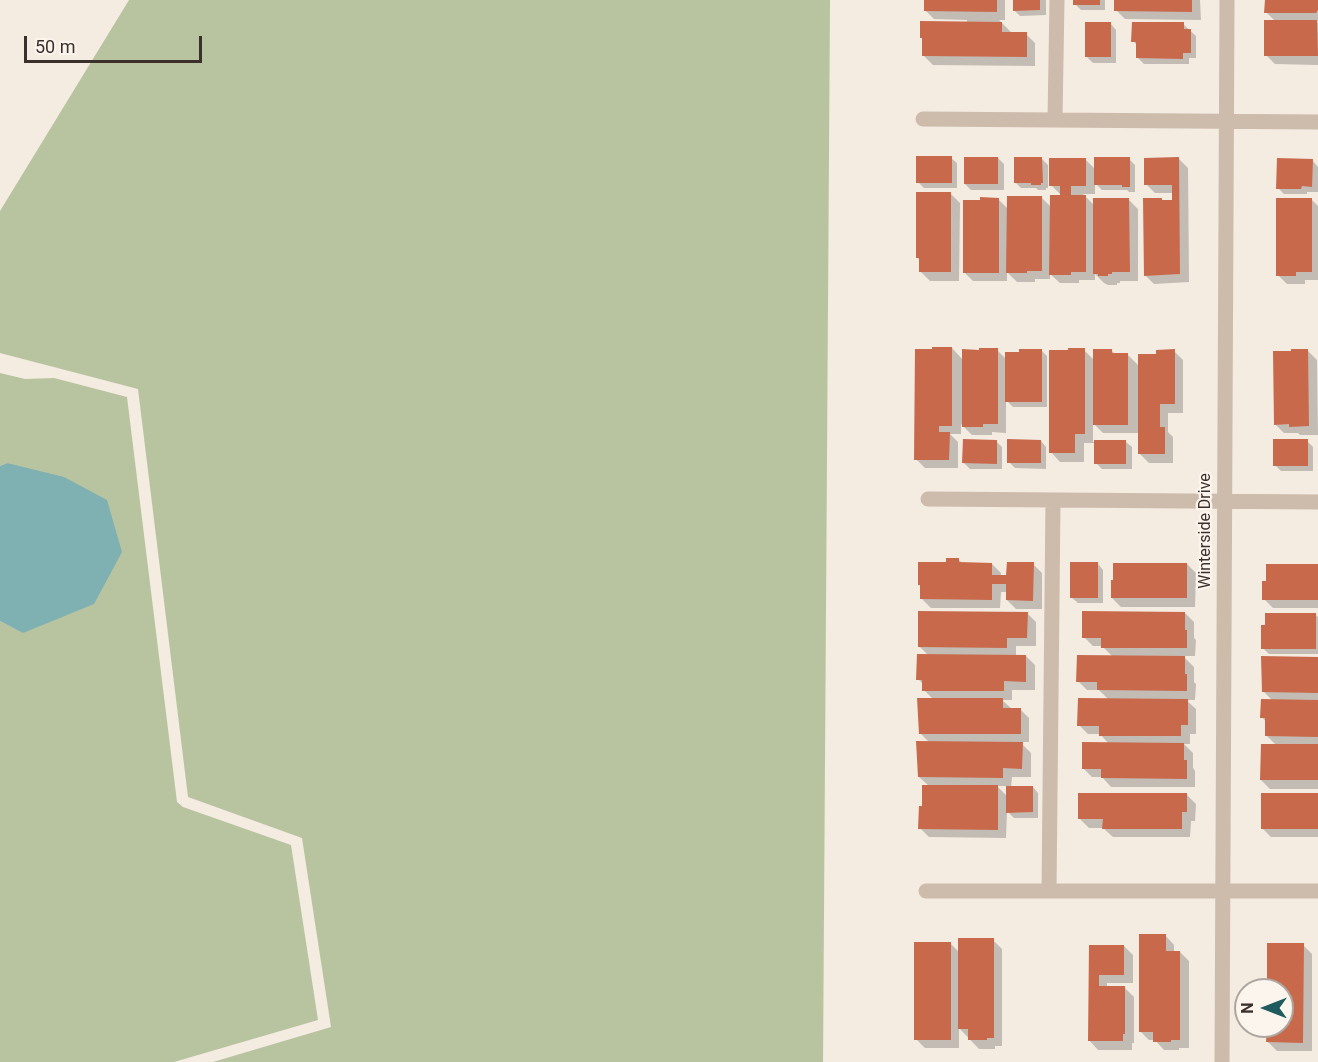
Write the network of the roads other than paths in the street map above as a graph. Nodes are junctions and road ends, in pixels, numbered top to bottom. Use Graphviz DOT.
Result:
graph roads {
  1 [pos="1057,0"];
  2 [pos="1227,0"];
  3 [pos="923,119"];
  4 [pos="1055,120"];
  5 [pos="1226,121"];
  6 [pos="1318,122"];
  7 [pos="928,499"];
  8 [pos="1053,500"];
  9 [pos="1224,501"];
  10 [pos="1318,502"];
  11 [pos="926,891"];
  12 [pos="1049,891"];
  13 [pos="1223,891"];
  14 [pos="1318,891"];
  15 [pos="1222,1062"];
  1 -- 4 [label="street"];
  2 -- 5 [label="street, Winterside Drive"];
  3 -- 4 [label="street"];
  4 -- 5 [label="street"];
  5 -- 6 [label="street"];
  5 -- 9 [label="street, Winterside Drive"];
  7 -- 8 [label="street"];
  8 -- 9 [label="street"];
  8 -- 12 [label="street"];
  9 -- 10 [label="street"];
  9 -- 13 [label="street, Winterside Drive"];
  11 -- 12 [label="street"];
  12 -- 13 [label="street"];
  13 -- 14 [label="street"];
  13 -- 15 [label="street, Winterside Drive"];
}
